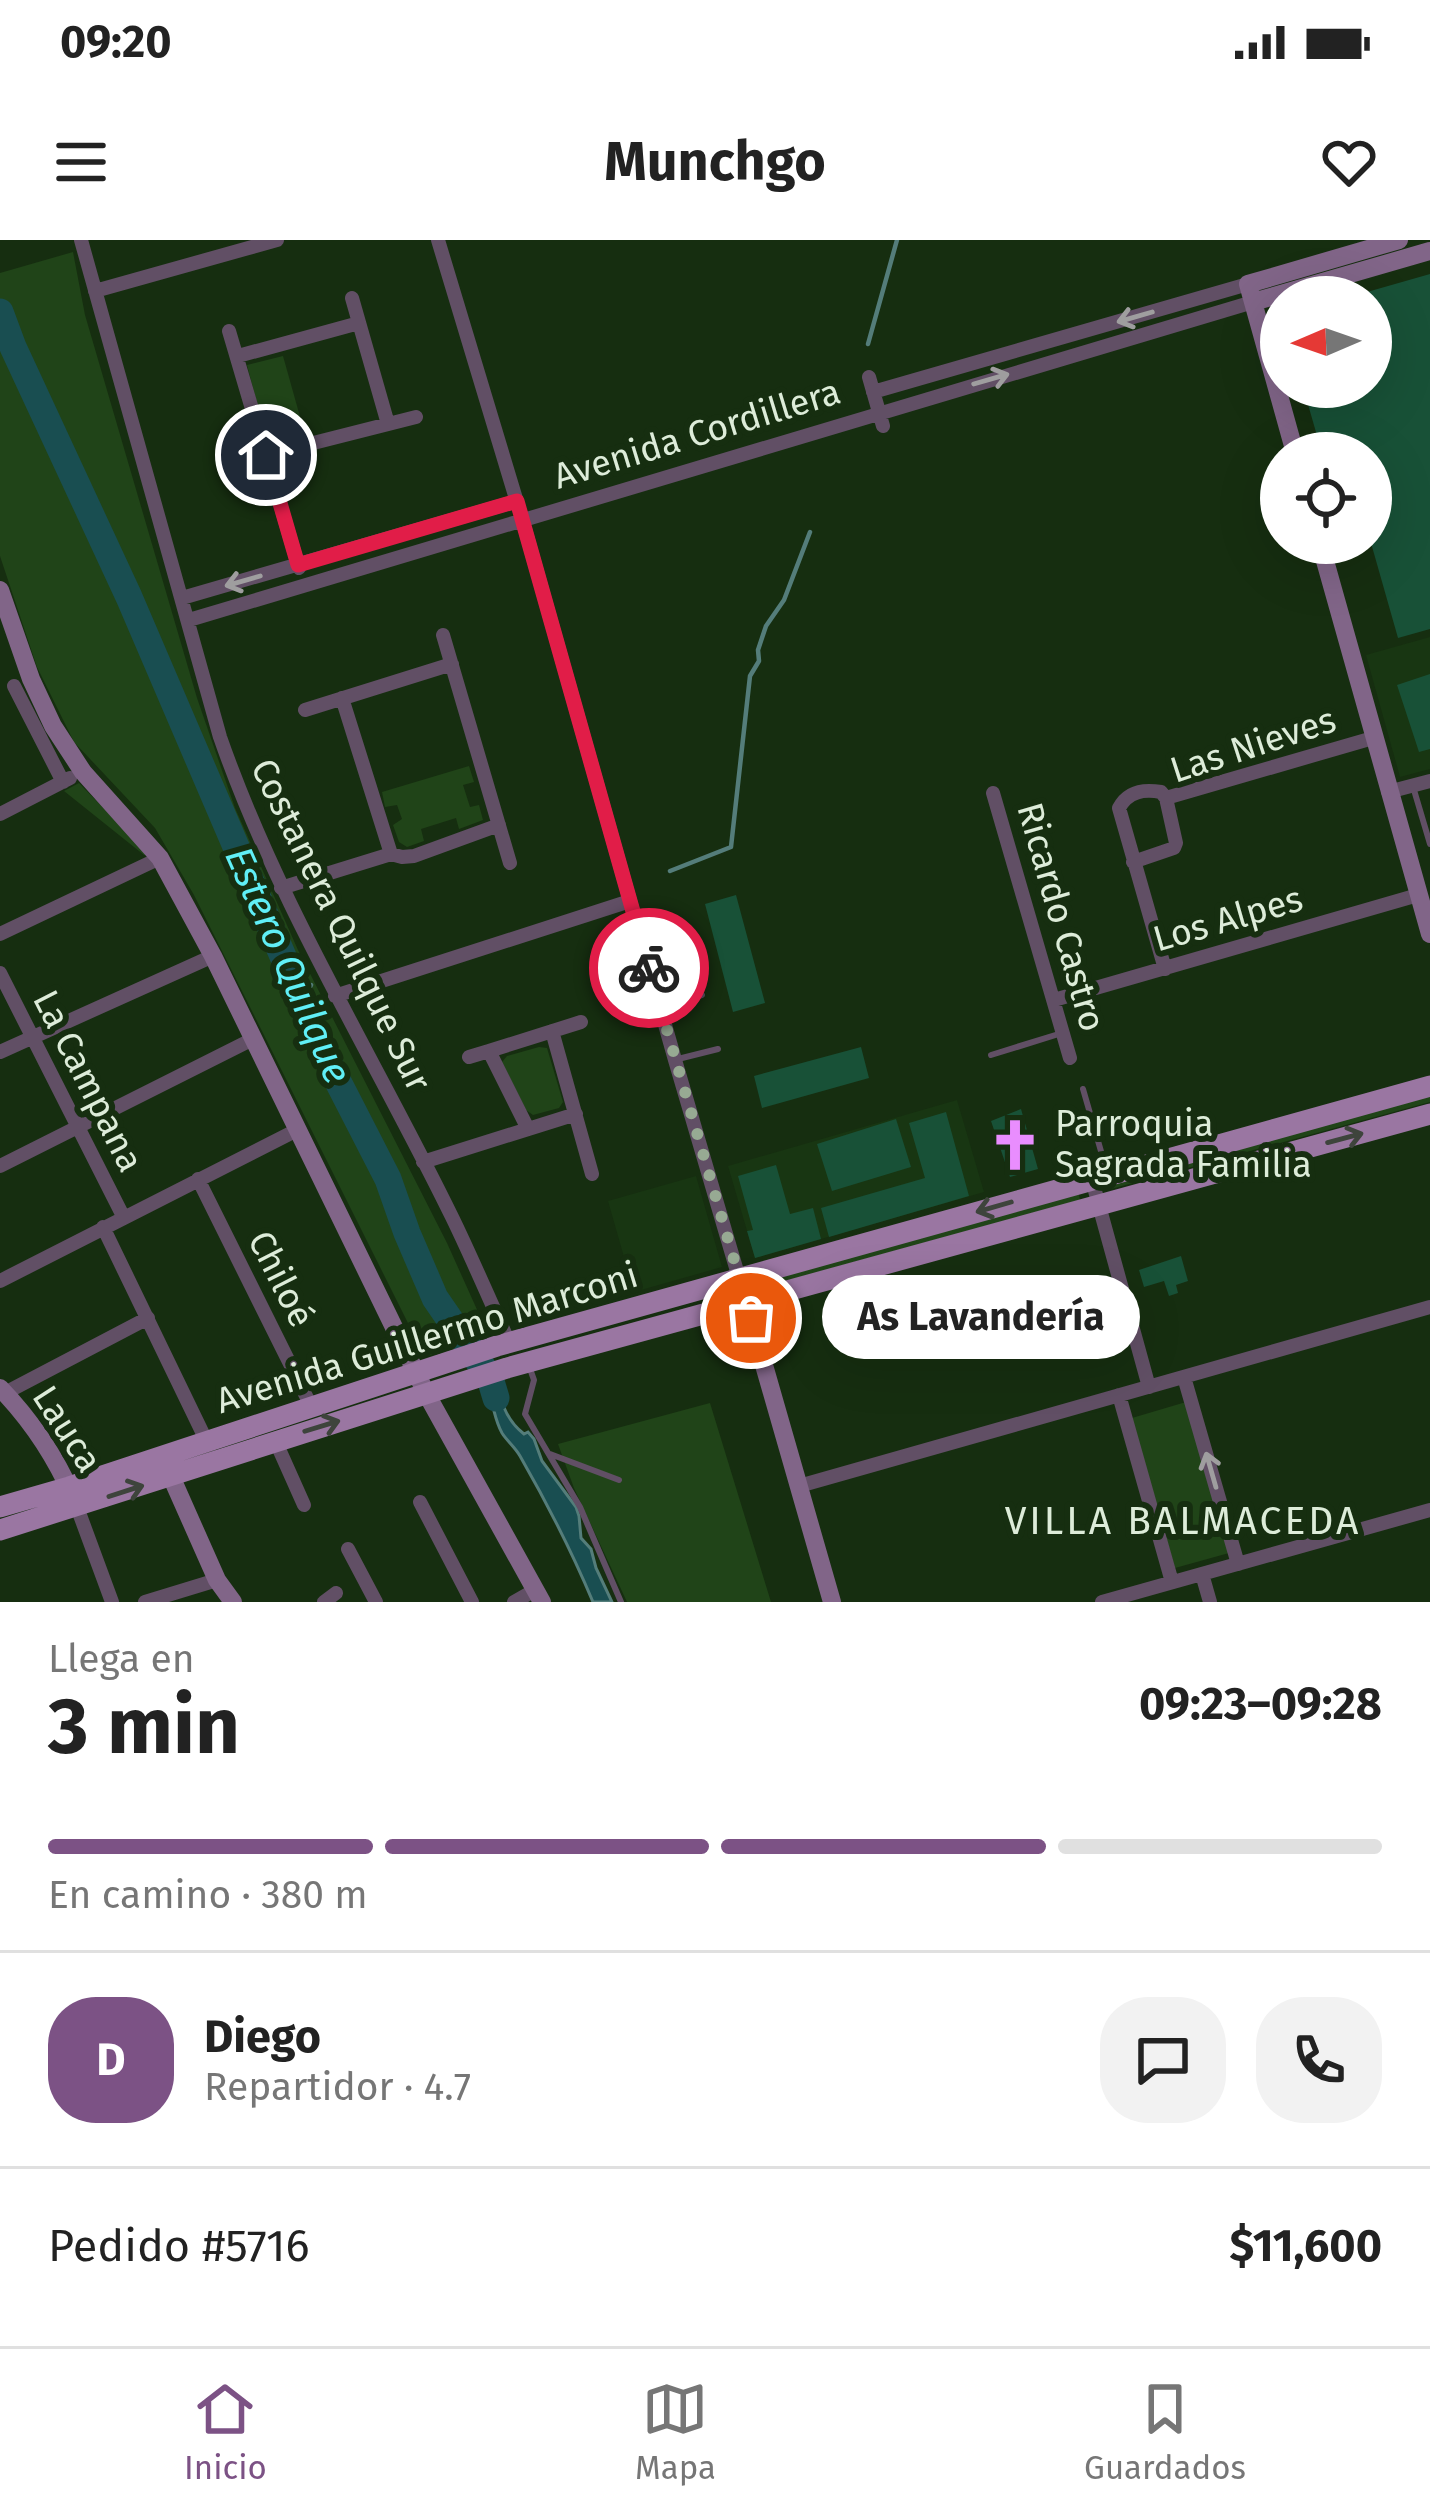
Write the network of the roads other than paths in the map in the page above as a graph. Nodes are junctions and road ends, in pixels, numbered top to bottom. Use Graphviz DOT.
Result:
graph roads {
  1 [pos="81,240"];
  2 [pos="277,240"];
  3 [pos="438,240"];
  4 [pos="1399,240"];
  5 [pos="1430,251"];
  6 [pos="95,291"];
  7 [pos="1250,293"];
  8 [pos="352,298"];
  9 [pos="359,323"];
  10 [pos="229,331"];
  11 [pos="238,356"];
  12 [pos="416,417"];
  13 [pos="881,419"];
  14 [pos="388,424"];
  15 [pos="1288,432"];
  16 [pos="266,455"];
  17 [pos="517,501"];
  18 [pos="523,522"];
  19 [pos="1325,564"];
  20 [pos="298,565"];
  21 [pos="304,587"];
  22 [pos="0,590"];
  23 [pos="182,598"];
  24 [pos="189,620"];
  25 [pos="443,635"];
  26 [pos="452,664"];
  27 [pos="15,686"];
  28 [pos="342,698"];
  29 [pos="305,710"];
  30 [pos="1373,738"];
  31 [pos="82,772"];
  32 [pos="1430,781"];
  33 [pos="62,782"];
  34 [pos="1412,786"];
  35 [pos="1388,792"];
  36 [pos="993,793"];
  37 [pos="1166,798"];
  38 [pos="0,814"];
  39 [pos="500,825"];
  40 [pos="1430,844"];
  41 [pos="391,854"];
  42 [pos="160,858"];
  43 [pos="1133,862"];
  44 [pos="511,863"];
  45 [pos="281,889"];
  46 [pos="1418,895"];
  47 [pos="630,901"];
  48 [pos="0,934"];
  49 [pos="1430,934"];
  50 [pos="212,956"];
  51 [pos="1165,969"];
  52 [pos="0,973"];
  53 [pos="702,995"];
  54 [pos="335,996"];
  55 [pos="1054,1000"];
  56 [pos="659,1006"];
  57 [pos="581,1022"];
  58 [pos="552,1031"];
  59 [pos="1063,1032"];
  60 [pos="32,1036"];
  61 [pos="253,1039"];
  62 [pos="718,1049"];
  63 [pos="490,1051"];
  64 [pos="0,1052"];
  65 [pos="991,1055"];
  66 [pos="469,1057"];
  67 [pos="1070,1058"];
  68 [pos="675,1060"];
  69 [pos="1430,1085"];
  70 [pos="1082,1089"];
  71 [pos="576,1114"];
  72 [pos="1430,1114"];
  73 [pos="78,1127"];
  74 [pos="528,1129"];
  75 [pos="297,1130"];
  76 [pos="423,1162"];
  77 [pos="0,1166"];
  78 [pos="592,1174"];
  79 [pos="1100,1178"];
  80 [pos="198,1179"];
  81 [pos="1100,1205"];
  82 [pos="123,1216"];
  83 [pos="104,1227"];
  84 [pos="740,1278"];
  85 [pos="0,1281"];
  86 [pos="747,1302"];
  87 [pos="1430,1306"];
  88 [pos="624,1310"];
  89 [pos="148,1318"];
  90 [pos="631,1334"];
  91 [pos="503,1344"];
  92 [pos="518,1365"];
  93 [pos="1184,1377"];
  94 [pos="421,1383"];
  95 [pos="1149,1387"];
  96 [pos="2,1390"];
  97 [pos="1119,1395"];
  98 [pos="311,1406"];
  99 [pos="206,1440"];
  100 [pos="275,1440"];
  101 [pos="547,1453"];
  102 [pos="166,1466"];
  103 [pos="619,1480"];
  104 [pos="799,1486"];
  105 [pos="73,1497"];
  106 [pos="420,1502"];
  107 [pos="304,1505"];
  108 [pos="0,1507"];
  109 [pos="1430,1510"];
  110 [pos="0,1530"];
  111 [pos="348,1549"];
  112 [pos="1238,1564"];
  113 [pos="1202,1574"];
  114 [pos="218,1580"];
  115 [pos="1172,1582"];
  116 [pos="538,1596"];
  117 [pos="112,1602"];
  118 [pos="146,1602"];
  119 [pos="233,1602"];
  120 [pos="376,1602"];
  121 [pos="472,1602"];
  122 [pos="514,1602"];
  123 [pos="621,1602"];
  124 [pos="832,1602"];
  125 [pos="1102,1602"];
  126 [pos="1210,1602"];
  1 -- 6 [label="street, Costanera Quilque Sur"];
  2 -- 6 [label="street"];
  3 -- 17 [label="street"];
  4 -- 7 [label="street, Avenida Cordillera"];
  5 -- 7 [label="street, Avenida Cordillera"];
  6 -- 23 [label="street, Costanera Quilque Sur"];
  13 -- 7 [label="street, Avenida Cordillera, one-way"];
  7 -- 13 [label="street, Avenida Cordillera, one-way"];
  7 -- 15 [label="street"];
  8 -- 9 [label="street"];
  9 -- 11 [label="street"];
  9 -- 14 [label="street"];
  10 -- 11 [label="street"];
  11 -- 16 [label="street"];
  12 -- 14 [label="street"];
  13 -- 18 [label="street, Avenida Cordillera"];
  14 -- 16 [label="street"];
  16 -- 20 [label="street"];
  17 -- 18 [label="street"];
  17 -- 20 [label="street, Avenida Cordillera"];
  18 -- 21 [label="street, Avenida Cordillera"];
  18 -- 47 [label="street"];
  19 -- 30 [label="street"];
  20 -- 21 [label="street"];
  20 -- 23 [label="street, Avenida Cordillera, one-way"];
  21 -- 24 [label="street, Avenida Cordillera"];
  22 -- 27 [label="street"];
  23 -- 24 [label="street, Costanera Quilque Sur"];
  24 -- 45 [label="street, Costanera Quilque Sur"];
  25 -- 26 [label="street"];
  26 -- 28 [label="street"];
  26 -- 39 [label="street"];
  27 -- 31 [label="street"];
  27 -- 33 [label="street"];
  28 -- 29 [label="street"];
  28 -- 41 [label="street"];
  30 -- 35 [label="street"];
  30 -- 37 [label="street, Las Nieves"];
  31 -- 33 [label="street"];
  31 -- 42 [label="street"];
  32 -- 34 [label="street"];
  33 -- 38 [label="street"];
  34 -- 35 [label="street"];
  34 -- 40 [label="lane"];
  35 -- 46 [label="street"];
  36 -- 55 [label="street, Ricardo Castro"];
  37 -- 43 [label="street, Las Nieves"];
  37 -- 43 [label="street"];
  39 -- 41 [label="street"];
  39 -- 44 [label="street"];
  41 -- 45 [label="street"];
  42 -- 48 [label="street"];
  42 -- 50 [label="street"];
  43 -- 51 [label="street"];
  45 -- 54 [label="street, Costanera Quilque Sur"];
  46 -- 49 [label="street"];
  46 -- 51 [label="street, Los Alpes"];
  47 -- 54 [label="street"];
  47 -- 56 [label="street"];
  50 -- 60 [label="street"];
  50 -- 61 [label="street"];
  51 -- 55 [label="street, Los Alpes"];
  52 -- 60 [label="street, La Campana"];
  53 -- 56 [label="lane"];
  54 -- 76 [label="street, Costanera Quilque Sur"];
  55 -- 59 [label="street, Ricardo Castro"];
  56 -- 68 [label="street"];
  57 -- 58 [label="street"];
  58 -- 63 [label="street"];
  58 -- 71 [label="street"];
  59 -- 65 [label="lane"];
  59 -- 67 [label="street, Ricardo Castro"];
  60 -- 64 [label="street"];
  60 -- 73 [label="street, La Campana"];
  61 -- 73 [label="street"];
  61 -- 75 [label="street"];
  62 -- 68 [label="lane"];
  63 -- 66 [label="street"];
  63 -- 74 [label="street"];
  68 -- 84 [label="street"];
  69 -- 79 [label="main road, Avenida Guillermo Marconi"];
  70 -- 79 [label="lane"];
  71 -- 74 [label="street"];
  71 -- 78 [label="street"];
  81 -- 72 [label="main road, Avenida Guillermo Marconi, one-way"];
  73 -- 77 [label="street"];
  73 -- 82 [label="street, La Campana"];
  74 -- 76 [label="street"];
  75 -- 80 [label="street"];
  75 -- 94 [label="street"];
  76 -- 91 [label="street, Costanera Quilque Sur"];
  79 -- 81 [label="street"];
  79 -- 84 [label="main road, Avenida Guillermo Marconi, one-way"];
  80 -- 82 [label="street"];
  80 -- 98 [label="street, Chiloé"];
  81 -- 86 [label="main road, Avenida Guillermo Marconi"];
  81 -- 95 [label="street"];
  82 -- 83 [label="street"];
  83 -- 85 [label="street"];
  83 -- 89 [label="street, La Campana"];
  84 -- 86 [label="street"];
  84 -- 88 [label="main road, Avenida Guillermo Marconi"];
  86 -- 90 [label="main road, Avenida Guillermo Marconi"];
  86 -- 104 [label="street"];
  87 -- 93 [label="street"];
  88 -- 90 [label="main road"];
  88 -- 91 [label="main road, Avenida Guillermo Marconi"];
  89 -- 96 [label="street"];
  89 -- 99 [label="street, La Campana"];
  90 -- 92 [label="main road, Avenida Guillermo Marconi"];
  91 -- 94 [label="main road, Avenida Guillermo Marconi"];
  92 -- 94 [label="main road, Avenida Guillermo Marconi"];
  92 -- 101 [label="lane"];
  93 -- 95 [label="street"];
  112 -- 93 [label="street, one-way"];
  94 -- 98 [label="main road, Avenida Guillermo Marconi"];
  100 -- 94 [label="main road, Avenida Guillermo Marconi, one-way"];
  94 -- 116 [label="street"];
  95 -- 97 [label="street"];
  96 -- 105 [label="street, Lauca"];
  97 -- 104 [label="street"];
  97 -- 115 [label="street"];
  98 -- 99 [label="main road, Avenida Guillermo Marconi"];
  99 -- 102 [label="main road, Avenida Guillermo Marconi"];
  100 -- 102 [label="main road, Avenida Guillermo Marconi"];
  100 -- 107 [label="street"];
  101 -- 103 [label="lane"];
  101 -- 123 [label="lane"];
  102 -- 105 [label="main road, Avenida Guillermo Marconi"];
  102 -- 114 [label="street"];
  104 -- 124 [label="street"];
  105 -- 108 [label="main road, Avenida Guillermo Marconi"];
  105 -- 110 [label="main road, Avenida Guillermo Marconi"];
  105 -- 117 [label="street"];
  106 -- 121 [label="street"];
  109 -- 112 [label="street"];
  111 -- 120 [label="street"];
  112 -- 113 [label="street"];
  113 -- 115 [label="street"];
  113 -- 126 [label="street"];
  114 -- 118 [label="street"];
  114 -- 119 [label="street"];
  115 -- 125 [label="street"];
  116 -- 122 [label="street"];
}
